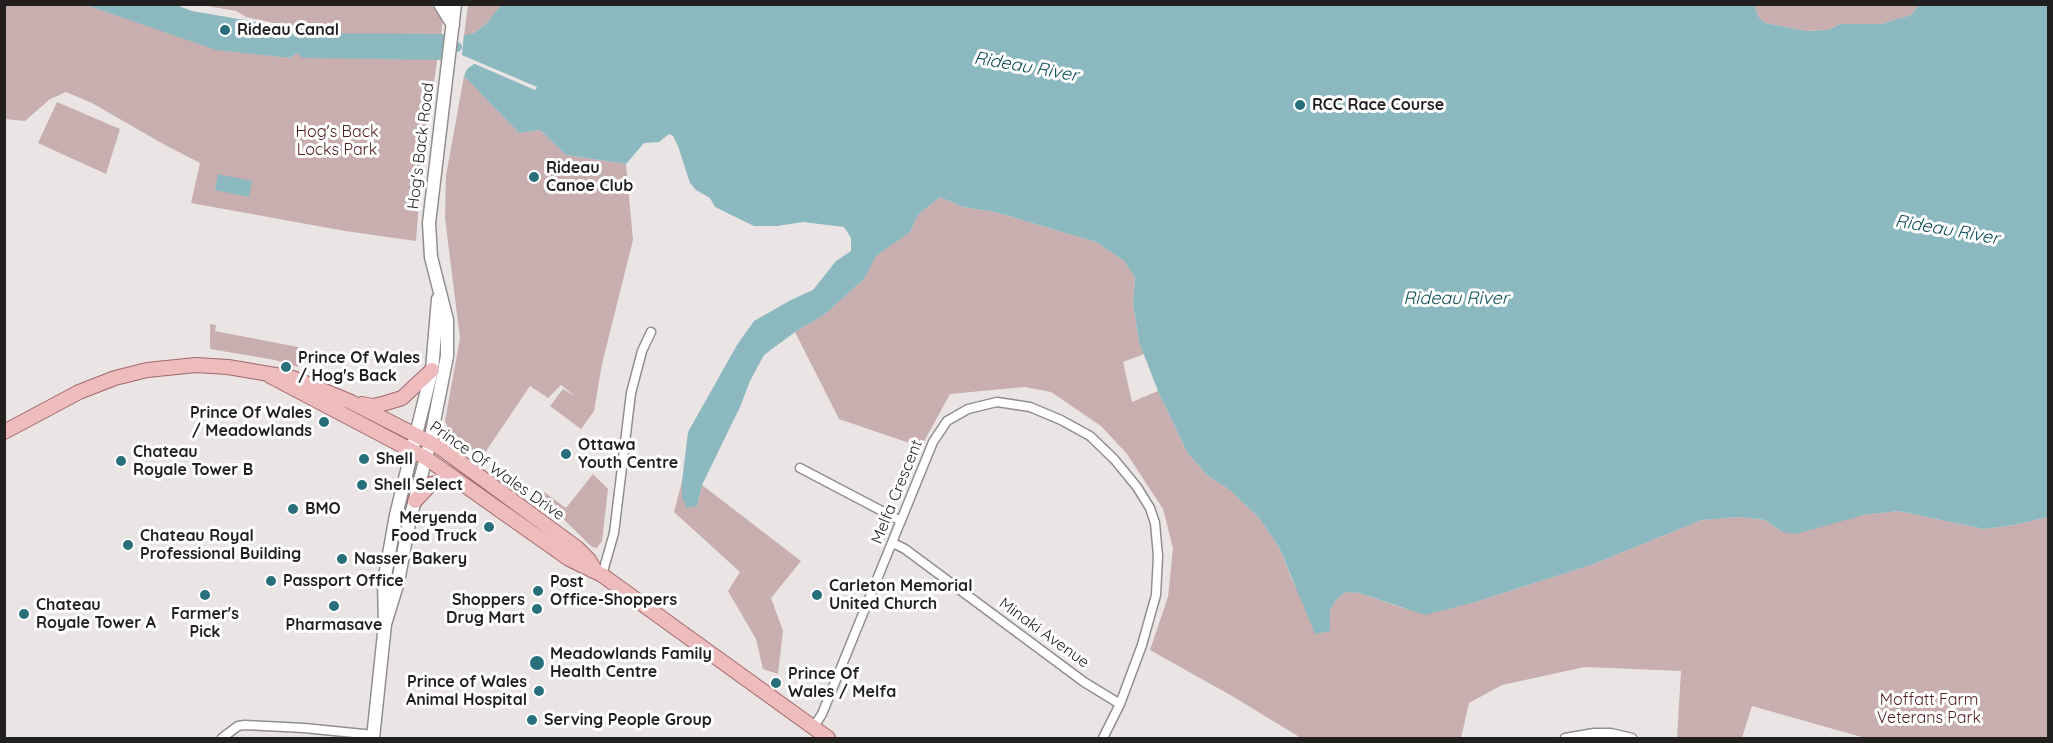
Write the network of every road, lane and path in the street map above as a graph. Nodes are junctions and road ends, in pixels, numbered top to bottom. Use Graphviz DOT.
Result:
graph roads {
  1 [pos="440,4"];
  2 [pos="454,4"];
  3 [pos="453,25"];
  4 [pos="440,292"];
  5 [pos="651,332"];
  6 [pos="432,370"];
  7 [pos="270,376"];
  8 [pos="351,402"];
  9 [pos="4,432"];
  10 [pos="417,434"];
  11 [pos="430,442"];
  12 [pos="413,450"];
  13 [pos="426,459"];
  14 [pos="800,468"];
  15 [pos="456,479"];
  16 [pos="415,501"];
  17 [pos="901,520"];
  18 [pos="893,543"];
  19 [pos="599,573"];
  20 [pos="385,624"];
  21 [pos="1120,704"];
  22 [pos="813,728"];
  23 [pos="373,737"];
  24 [pos="222,738"];
  25 [pos="828,738"];
  26 [pos="1103,738"];
  27 [pos="1565,738"];
  28 [pos="1632,738"];
  1 -- 3 [label="main road"];
  2 -- 3 [label="main road, Hog's Back Road"];
  3 -- 4 [label="main road, Hog's Back Road"];
  4 -- 6 [label="main road, Hog's Back Road"];
  4 -- 11 [label="main road, Hog's Back Road"];
  5 -- 19 [label="street"];
  6 -- 8 [label="main road"];
  6 -- 10 [label="main road, Hog's Back Road"];
  7 -- 8 [label="main road, Prince Of Wales Drive"];
  7 -- 9 [label="main road, Prince Of Wales Drive"];
  7 -- 12 [label="main road, Prince Of Wales Drive"];
  8 -- 10 [label="main road, Prince Of Wales Drive"];
  10 -- 11 [label="main road, Prince Of Wales Drive"];
  10 -- 12 [label="main road, Hog's Back Road"];
  11 -- 13 [label="main road, Hog's Back Road"];
  11 -- 19 [label="main road, Prince Of Wales Drive"];
  12 -- 13 [label="main road, Prince Of Wales Drive"];
  12 -- 20 [label="main road, Hog's Back Road"];
  13 -- 15 [label="main road, Prince Of Wales Drive"];
  13 -- 16 [label="main road, Hog's Back Road"];
  14 -- 17 [label="street"];
  15 -- 16 [label="main road"];
  15 -- 19 [label="main road, Prince Of Wales Drive"];
  16 -- 20 [label="main road, Hog's Back Road"];
  17 -- 18 [label="street, Melfa Crescent"];
  17 -- 21 [label="street, Melfa Crescent"];
  18 -- 21 [label="street, Minaki Avenue"];
  18 -- 22 [label="street, Melfa Crescent"];
  19 -- 22 [label="main road, Prince Of Wales Drive"];
  20 -- 23 [label="main road"];
  21 -- 26 [label="street, Melfa Crescent"];
  22 -- 25 [label="main road, Prince Of Wales Drive"];
  23 -- 24 [label="street"];
  27 -- 28 [label="street"];
}
